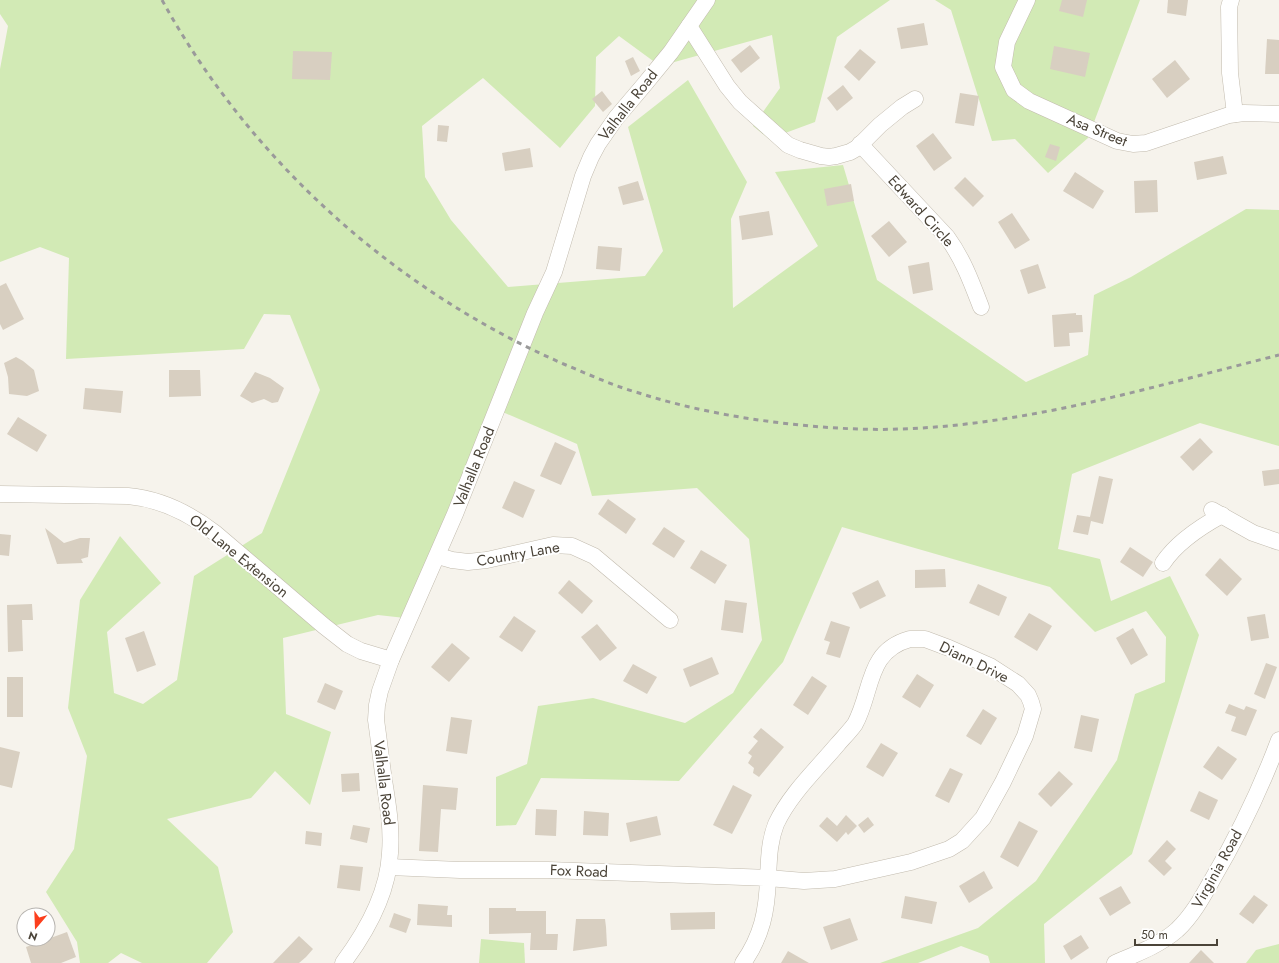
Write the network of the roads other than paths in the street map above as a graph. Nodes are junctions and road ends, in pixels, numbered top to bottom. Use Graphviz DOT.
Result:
graph roads {
  1 [pos="707,0"];
  2 [pos="1027,0"];
  3 [pos="1230,0"];
  4 [pos="689,26"];
  5 [pos="915,99"];
  6 [pos="1235,114"];
  7 [pos="1279,114"];
  8 [pos="860,144"];
  9 [pos="981,307"];
  10 [pos="0,494"];
  11 [pos="1279,542"];
  12 [pos="438,556"];
  13 [pos="1163,563"];
  14 [pos="670,620"];
  15 [pos="391,660"];
  16 [pos="1279,740"];
  17 [pos="389,867"];
  18 [pos="768,878"];
  19 [pos="343,963"];
  20 [pos="743,963"];
  21 [pos="1115,963"];
  1 -- 4 [label="street, Valhalla Road"];
  2 -- 6 [label="street, Asa Street"];
  3 -- 6 [label="street"];
  4 -- 8 [label="street"];
  4 -- 12 [label="street, Valhalla Road"];
  5 -- 8 [label="street"];
  6 -- 7 [label="street, Asa Street"];
  8 -- 9 [label="street, Edward Circle"];
  10 -- 15 [label="street, Old Lane Extension"];
  11 -- 13 [label="street"];
  12 -- 14 [label="street, Country Lane"];
  12 -- 15 [label="street, Valhalla Road"];
  15 -- 17 [label="street, Valhalla Road"];
  16 -- 21 [label="street, Virginia Road"];
  17 -- 18 [label="street, Fox Road"];
  17 -- 19 [label="street, Valhalla Road"];
  18 -- 18 [label="street, Diann Drive"];
  18 -- 20 [label="street, Diann Drive"];
}
